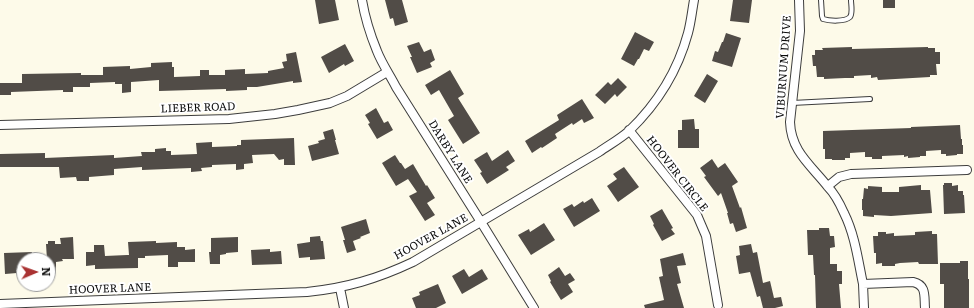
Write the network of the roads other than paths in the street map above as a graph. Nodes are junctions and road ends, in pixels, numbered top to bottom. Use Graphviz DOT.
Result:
graph roads {
  1 [pos="362,0"];
  2 [pos="694,0"];
  3 [pos="799,0"];
  4 [pos="821,0"];
  5 [pos="851,0"];
  6 [pos="387,72"];
  7 [pos="870,99"];
  8 [pos="792,103"];
  9 [pos="0,125"];
  10 [pos="629,130"];
  11 [pos="967,170"];
  12 [pos="828,186"];
  13 [pos="481,222"];
  14 [pos="862,284"];
  15 [pos="340,288"];
  16 [pos="0,304"];
  17 [pos="718,305"];
  18 [pos="344,308"];
  19 [pos="534,308"];
  20 [pos="864,308"];
  21 [pos="925,308"];
  1 -- 6 [label="street, DARBY LANE"];
  2 -- 10 [label="street, HOOVER LANE"];
  3 -- 8 [label="street, VIBURNUM DRIVE"];
  4 -- 5 [label="lane"];
  6 -- 9 [label="street, LIEBER ROAD"];
  6 -- 13 [label="street, DARBY LANE"];
  7 -- 8 [label="lane"];
  8 -- 12 [label="street, VIBURNUM DRIVE"];
  10 -- 13 [label="street, HOOVER LANE"];
  10 -- 17 [label="street, HOOVER CIRCLE"];
  11 -- 12 [label="street"];
  12 -- 14 [label="street, VIBURNUM DRIVE"];
  13 -- 15 [label="street, HOOVER LANE"];
  13 -- 19 [label="street, DARBY LANE"];
  14 -- 20 [label="street, VIBURNUM DRIVE"];
  14 -- 21 [label="street"];
  15 -- 16 [label="street, HOOVER LANE"];
  15 -- 18 [label="street"];
}
